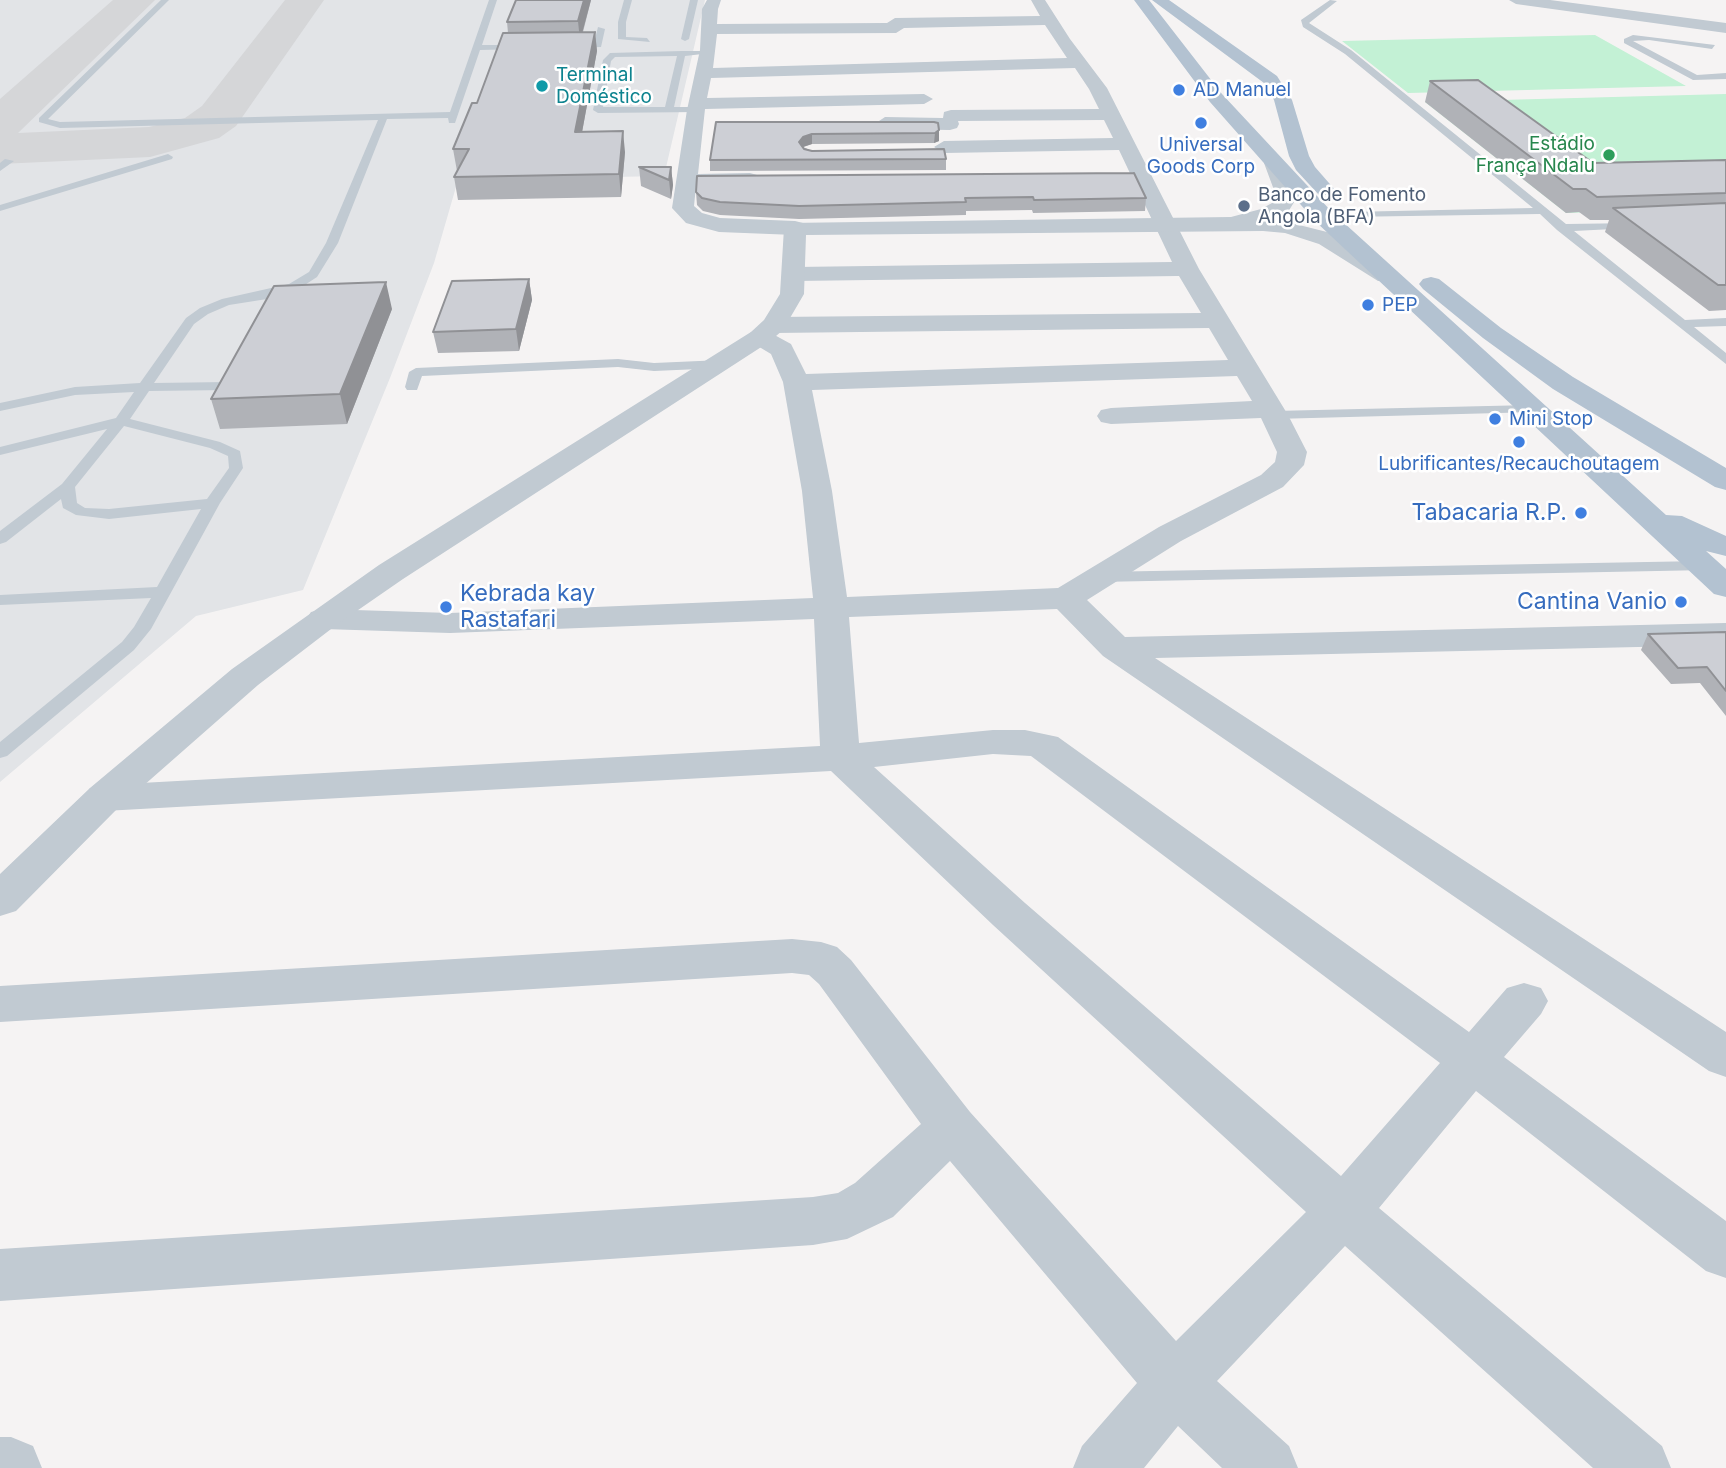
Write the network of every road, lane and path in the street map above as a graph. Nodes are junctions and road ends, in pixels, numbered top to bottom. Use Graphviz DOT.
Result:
graph roads {
  1 [pos="165,0"];
  2 [pos="493,0"];
  3 [pos="628,0"];
  4 [pos="1141,0"];
  5 [pos="1159,0"];
  6 [pos="1517,0"];
  7 [pos="1334,1"];
  8 [pos="1035,3"];
  9 [pos="710,5"];
  10 [pos="894,19"];
  11 [pos="1051,20"];
  12 [pos="1723,25"];
  13 [pos="601,29"];
  14 [pos="1169,35"];
  15 [pos="1208,36"];
  16 [pos="685,39"];
  17 [pos="660,40"];
  18 [pos="673,40"];
  19 [pos="1037,41"];
  20 [pos="1063,41"];
  21 [pos="711,44"];
  22 [pos="558,46"];
  23 [pos="531,47"];
  24 [pos="477,48"];
  25 [pos="682,53"];
  26 [pos="1081,63"];
  27 [pos="969,65"];
  28 [pos="920,68"];
  29 [pos="704,73"];
  30 [pos="1726,76"];
  31 [pos="1072,88"];
  32 [pos="1098,88"];
  33 [pos="978,89"];
  34 [pos="947,109"];
  35 [pos="669,110"];
  36 [pos="1111,114"];
  37 [pos="700,115"];
  38 [pos="383,118"];
  39 [pos="862,123"];
  40 [pos="1292,136"];
  41 [pos="1252,137"];
  42 [pos="1124,144"];
  43 [pos="715,154"];
  44 [pos="689,155"];
  45 [pos="168,156"];
  46 [pos="1274,163"];
  47 [pos="1112,177"];
  48 [pos="1140,177"];
  49 [pos="769,179"];
  50 [pos="686,180"];
  51 [pos="0,208"];
  52 [pos="1540,211"];
  53 [pos="1348,215"];
  54 [pos="803,220"];
  55 [pos="1224,222"];
  56 [pos="1164,223"];
  57 [pos="1643,224"];
  58 [pos="1561,228"];
  59 [pos="1187,269"];
  60 [pos="795,274"];
  61 [pos="1386,276"];
  62 [pos="1217,320"];
  63 [pos="1726,322"];
  64 [pos="1681,324"];
  65 [pos="767,331"];
  66 [pos="1726,360"];
  67 [pos="722,364"];
  68 [pos="1244,368"];
  69 [pos="797,382"];
  70 [pos="228,386"];
  71 [pos="145,387"];
  72 [pos="412,387"];
  73 [pos="0,407"];
  74 [pos="1531,409"];
  75 [pos="1272,412"];
  76 [pos="1111,416"];
  77 [pos="121,421"];
  78 [pos="0,451"];
  79 [pos="1687,458"];
  80 [pos="1726,481"];
  81 [pos="67,488"];
  82 [pos="1726,488"];
  83 [pos="212,503"];
  84 [pos="0,539"];
  85 [pos="1714,556"];
  86 [pos="1726,587"];
  87 [pos="1081,588"];
  88 [pos="162,592"];
  89 [pos="0,600"];
  90 [pos="831,606"];
  91 [pos="323,619"];
  92 [pos="1726,634"];
  93 [pos="1116,648"];
  94 [pos="0,752"];
  95 [pos="840,758"];
  96 [pos="104,798"];
  97 [pos="0,900"];
  98 [pos="1524,1001"];
  99 [pos="0,1004"];
  100 [pos="1726,1057"];
  101 [pos="1473,1061"];
  102 [pos="952,1127"];
  103 [pos="1343,1211"];
  104 [pos="1726,1253"];
  105 [pos="0,1275"];
  106 [pos="1175,1383"];
  107 [pos="1,1468"];
  108 [pos="10,1468"];
  109 [pos="1104,1468"];
  110 [pos="1267,1468"];
  111 [pos="1640,1468"];
  1 -- 38 [label="lane"];
  2 -- 24 [label="lane"];
  3 -- 17 [label="lane"];
  4 -- 14 [label="main road"];
  5 -- 15 [label="main road"];
  6 -- 12 [label="street"];
  7 -- 52 [label="lane"];
  8 -- 11 [label="street"];
  9 -- 16 [label="lane"];
  9 -- 21 [label="street"];
  10 -- 11 [label="street"];
  10 -- 21 [label="street"];
  10 -- 28 [label="street"];
  11 -- 20 [label="street"];
  13 -- 22 [label="lane"];
  14 -- 15 [label="main road"];
  14 -- 41 [label="main road"];
  15 -- 40 [label="main road"];
  16 -- 18 [label="lane"];
  16 -- 21 [label="lane"];
  19 -- 20 [label="street"];
  20 -- 26 [label="street"];
  21 -- 25 [label="lane"];
  21 -- 29 [label="street"];
  23 -- 24 [label="lane"];
  24 -- 38 [label="lane"];
  25 -- 35 [label="lane"];
  25 -- 35 [label="lane"];
  26 -- 27 [label="street"];
  26 -- 32 [label="street"];
  27 -- 28 [label="street"];
  27 -- 33 [label="street"];
  28 -- 29 [label="street"];
  29 -- 37 [label="street"];
  30 -- 30 [label="lane"];
  31 -- 32 [label="street"];
  32 -- 36 [label="street"];
  34 -- 36 [label="street"];
  34 -- 37 [label="street"];
  34 -- 39 [label="street"];
  34 -- 42 [label="street"];
  35 -- 37 [label="lane"];
  36 -- 42 [label="street"];
  37 -- 44 [label="street"];
  38 -- 71 [label="lane"];
  40 -- 41 [label="main road"];
  40 -- 53 [label="main road"];
  41 -- 46 [label="main road"];
  42 -- 48 [label="street"];
  43 -- 44 [label="street"];
  44 -- 50 [label="street"];
  45 -- 51 [label="lane"];
  46 -- 55 [label="street"];
  46 -- 61 [label="main road"];
  47 -- 48 [label="street"];
  48 -- 56 [label="street"];
  49 -- 50 [label="street"];
  50 -- 54 [label="street"];
  52 -- 53 [label="lane"];
  52 -- 58 [label="lane"];
  53 -- 79 [label="main road"];
  54 -- 56 [label="street"];
  54 -- 60 [label="street"];
  55 -- 56 [label="street"];
  55 -- 61 [label="street"];
  56 -- 59 [label="street"];
  57 -- 58 [label="lane"];
  58 -- 64 [label="lane"];
  59 -- 60 [label="street"];
  59 -- 62 [label="street"];
  60 -- 65 [label="street"];
  61 -- 74 [label="main road"];
  62 -- 65 [label="street"];
  62 -- 68 [label="street"];
  63 -- 64 [label="lane"];
  64 -- 66 [label="lane"];
  65 -- 67 [label="street"];
  65 -- 69 [label="street"];
  67 -- 72 [label="lane"];
  67 -- 91 [label="street"];
  68 -- 69 [label="street"];
  68 -- 75 [label="street"];
  69 -- 90 [label="street"];
  70 -- 71 [label="lane"];
  71 -- 73 [label="lane"];
  71 -- 77 [label="lane"];
  74 -- 75 [label="lane"];
  74 -- 85 [label="main road"];
  75 -- 76 [label="street"];
  75 -- 87 [label="street"];
  77 -- 78 [label="lane"];
  77 -- 81 [label="lane"];
  77 -- 83 [label="lane"];
  79 -- 80 [label="main road"];
  79 -- 82 [label="main road"];
  81 -- 83 [label="lane"];
  81 -- 84 [label="lane"];
  83 -- 88 [label="lane"];
  85 -- 86 [label="main road"];
  85 -- 87 [label="lane"];
  87 -- 90 [label="street"];
  87 -- 93 [label="street"];
  88 -- 89 [label="lane"];
  88 -- 94 [label="lane"];
  90 -- 91 [label="street"];
  90 -- 95 [label="street"];
  91 -- 96 [label="street"];
  92 -- 93 [label="street"];
  93 -- 100 [label="street"];
  95 -- 96 [label="street"];
  95 -- 101 [label="street"];
  95 -- 103 [label="street"];
  96 -- 97 [label="street"];
  98 -- 101 [label="street"];
  99 -- 102 [label="street"];
  101 -- 103 [label="street"];
  101 -- 104 [label="street"];
  102 -- 105 [label="street"];
  102 -- 106 [label="street"];
  103 -- 106 [label="street"];
  103 -- 111 [label="street"];
  106 -- 109 [label="street"];
  106 -- 110 [label="street"];
  107 -- 108 [label="street"];
}
